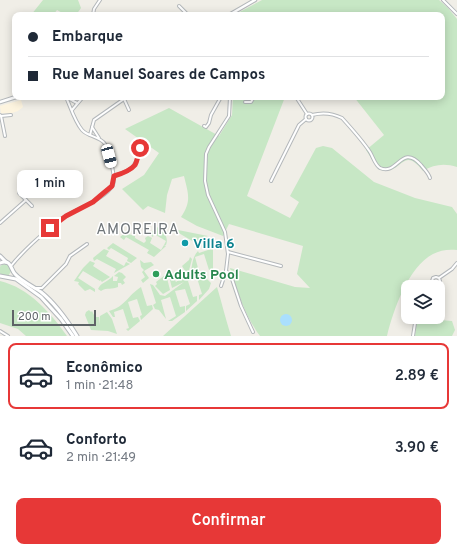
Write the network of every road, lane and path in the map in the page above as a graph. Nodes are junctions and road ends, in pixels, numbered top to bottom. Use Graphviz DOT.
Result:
graph roads {
  1 [pos="100,0"];
  2 [pos="255,0"];
  3 [pos="443,0"];
  4 [pos="179,6"];
  5 [pos="94,12"];
  6 [pos="185,12"];
  7 [pos="234,12"];
  8 [pos="457,14"];
  9 [pos="12,98"];
  10 [pos="67,100"];
  11 [pos="72,100"];
  12 [pos="80,100"];
  13 [pos="120,100"];
  14 [pos="124,100"];
  15 [pos="219,100"];
  16 [pos="230,100"];
  17 [pos="252,100"];
  18 [pos="298,100"];
  19 [pos="0,102"];
  20 [pos="245,102"];
  21 [pos="77,103"];
  22 [pos="72,110"];
  23 [pos="129,110"];
  24 [pos="307,114"];
  25 [pos="1,115"];
  26 [pos="11,115"];
  27 [pos="312,115"];
  28 [pos="306,119"];
  29 [pos="92,126"];
  30 [pos="204,126"];
  31 [pos="5,136"];
  32 [pos="90,136"];
  33 [pos="99,138"];
  34 [pos="139,153"];
  35 [pos="114,176"];
  36 [pos="430,178"];
  37 [pos="271,181"];
  38 [pos="19,193"];
  39 [pos="26,200"];
  40 [pos="32,206"];
  41 [pos="0,224"];
  42 [pos="86,244"];
  43 [pos="228,252"];
  44 [pos="0,256"];
  45 [pos="20,256"];
  46 [pos="7,262"];
  47 [pos="0,263"];
  48 [pos="457,263"];
  49 [pos="281,266"];
  50 [pos="11,267"];
  51 [pos="226,271"];
  52 [pos="0,276"];
  53 [pos="5,277"];
  54 [pos="439,278"];
  55 [pos="432,280"];
  56 [pos="44,286"];
  57 [pos="221,286"];
  58 [pos="35,288"];
  59 [pos="44,294"];
  60 [pos="415,324"];
  61 [pos="0,331"];
  62 [pos="253,332"];
  63 [pos="8,336"];
  64 [pos="71,336"];
  65 [pos="77,336"];
  66 [pos="413,336"];
  1 -- 5 [label="street"];
  2 -- 7 [label="street"];
  3 -- 8 [label="street"];
  4 -- 6 [label="street"];
  9 -- 19 [label="street"];
  10 -- 22 [label="street"];
  11 -- 21 [label="street"];
  12 -- 21 [label="street"];
  13 -- 29 [label="street"];
  14 -- 23 [label="street"];
  15 -- 30 [label="street"];
  16 -- 43 [label="street"];
  17 -- 20 [label="street"];
  18 -- 24 [label="street"];
  21 -- 22 [label="street"];
  22 -- 32 [label="street"];
  24 -- 27 [label="street"];
  24 -- 28 [label="street"];
  25 -- 26 [label="street"];
  25 -- 31 [label="street"];
  27 -- 28 [label="street"];
  27 -- 36 [label="street"];
  28 -- 37 [label="street"];
  29 -- 32 [label="street"];
  29 -- 33 [label="street"];
  32 -- 33 [label="street"];
  33 -- 35 [label="street"];
  34 -- 35 [label="street"];
  35 -- 45 [label="street"];
  38 -- 39 [label="street"];
  39 -- 40 [label="street"];
  39 -- 41 [label="street"];
  42 -- 56 [label="street"];
  43 -- 49 [label="street"];
  43 -- 51 [label="street"];
  44 -- 46 [label="main road"];
  45 -- 46 [label="street"];
  45 -- 50 [label="street"];
  46 -- 47 [label="main road"];
  46 -- 50 [label="main road"];
  48 -- 54 [label="street"];
  50 -- 53 [label="main road"];
  50 -- 58 [label="main road"];
  51 -- 57 [label="street"];
  51 -- 62 [label="street"];
  52 -- 53 [label="main road"];
  53 -- 64 [label="main road"];
  54 -- 55 [label="street"];
  56 -- 58 [label="street"];
  56 -- 59 [label="street"];
  58 -- 59 [label="main road"];
  59 -- 65 [label="main road"];
  60 -- 66 [label="street"];
  61 -- 63 [label="street"];
}
